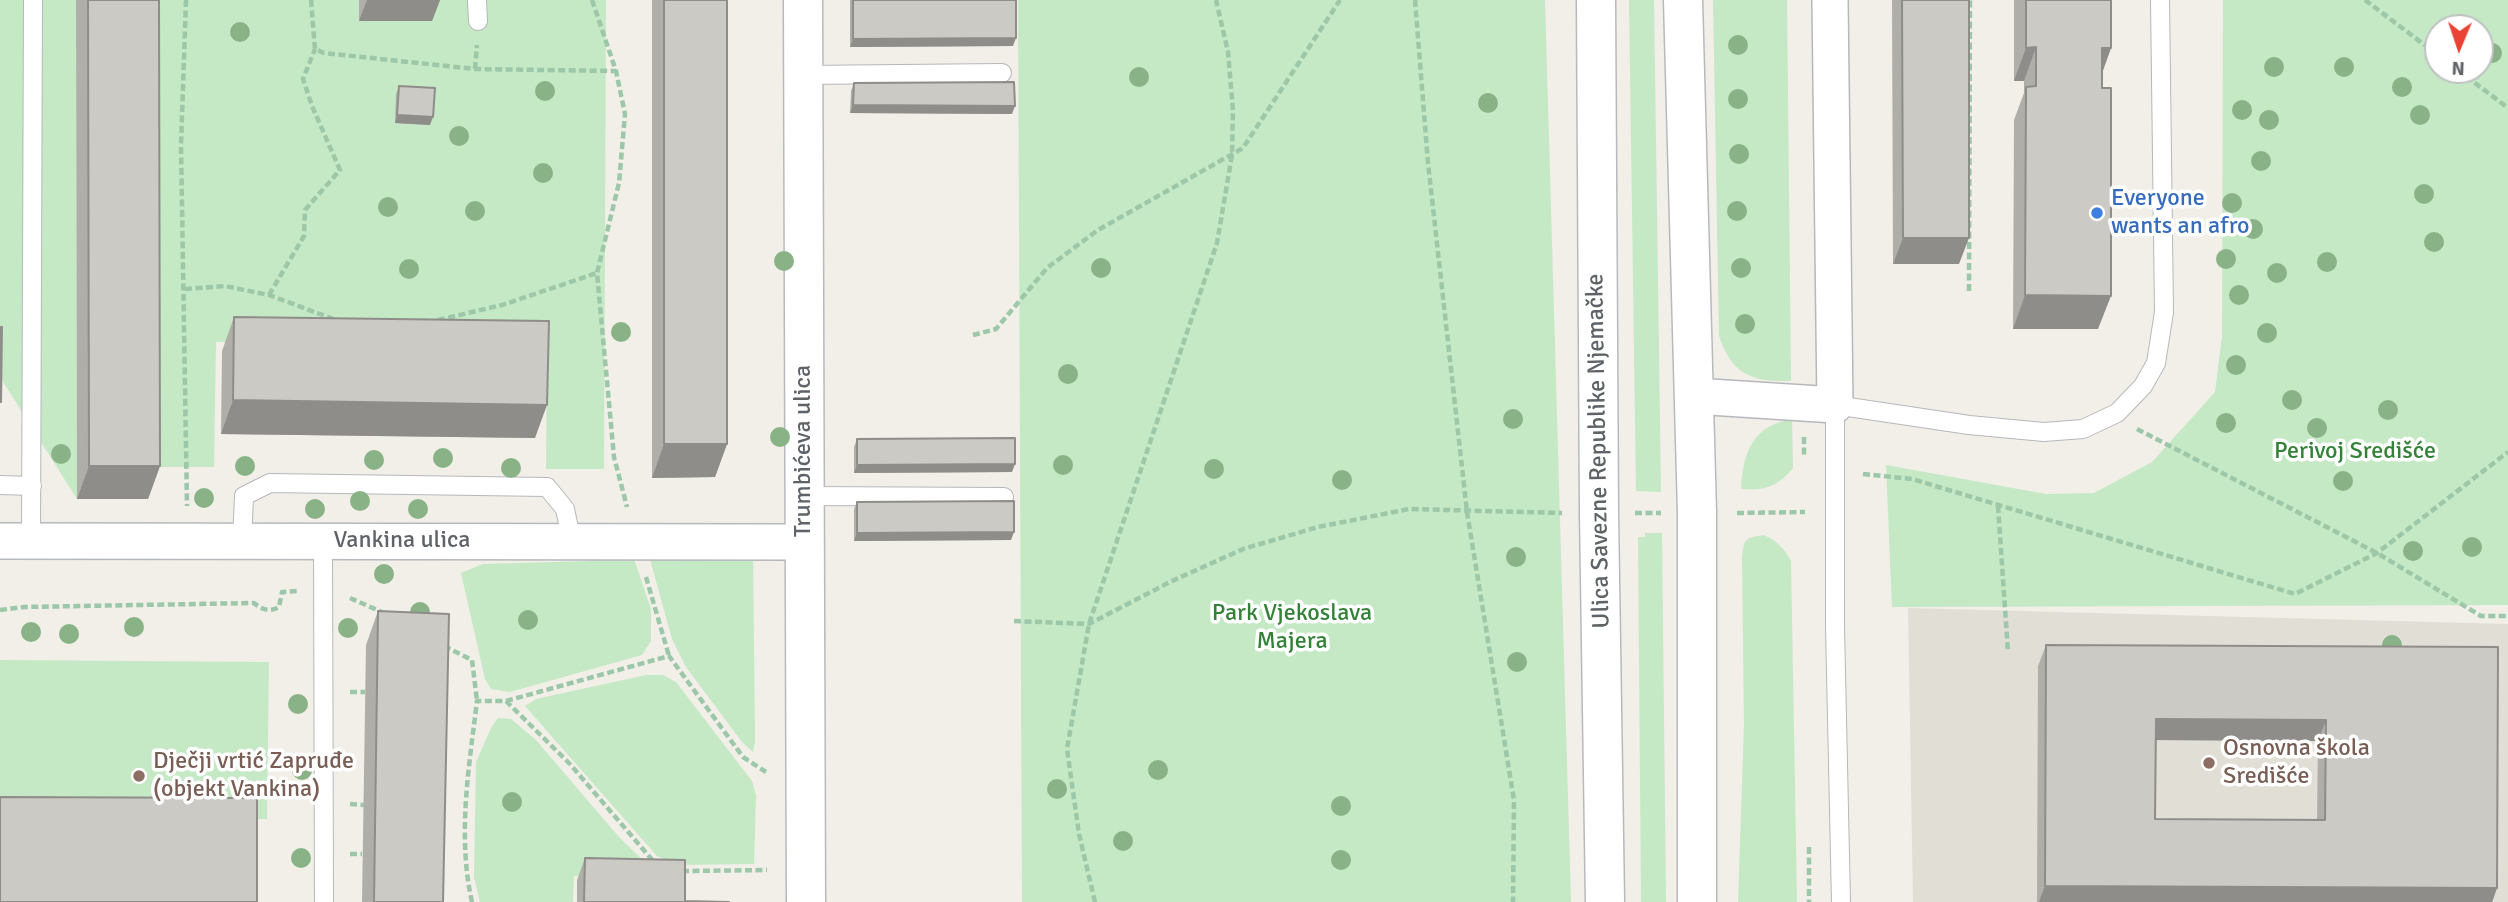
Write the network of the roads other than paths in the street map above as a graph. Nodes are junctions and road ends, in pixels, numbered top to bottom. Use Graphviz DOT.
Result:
graph roads {
  1 [pos="33,0"];
  2 [pos="477,0"];
  3 [pos="803,0"];
  4 [pos="1596,0"];
  5 [pos="1683,0"];
  6 [pos="1830,0"];
  7 [pos="2160,0"];
  8 [pos="478,21"];
  9 [pos="1002,73"];
  10 [pos="803,75"];
  11 [pos="1694,396"];
  12 [pos="1835,405"];
  13 [pos="0,485"];
  14 [pos="32,486"];
  15 [pos="804,496"];
  16 [pos="1004,497"];
  17 [pos="16,541"];
  18 [pos="242,541"];
  19 [pos="323,541"];
  20 [pos="572,542"];
  21 [pos="804,542"];
  22 [pos="324,902"];
  23 [pos="806,902"];
  24 [pos="1605,902"];
  25 [pos="1697,902"];
  26 [pos="1841,902"];
  1 -- 14 [label="lane"];
  2 -- 8 [label="lane"];
  3 -- 10 [label="street, Trumbićeva ulica"];
  4 -- 24 [label="street, Ulica Savezne Republike Njemačke"];
  5 -- 11 [label="street"];
  6 -- 12 [label="street"];
  7 -- 12 [label="lane"];
  9 -- 10 [label="lane"];
  10 -- 15 [label="street, Trumbićeva ulica"];
  11 -- 12 [label="street"];
  11 -- 25 [label="street"];
  12 -- 26 [label="lane"];
  13 -- 14 [label="lane"];
  14 -- 17 [label="lane"];
  15 -- 16 [label="lane"];
  15 -- 21 [label="street, Trumbićeva ulica"];
  17 -- 18 [label="street, Vankina ulica"];
  18 -- 19 [label="street, Vankina ulica"];
  18 -- 20 [label="lane"];
  19 -- 20 [label="street, Vankina ulica"];
  19 -- 22 [label="lane"];
  20 -- 21 [label="street, Vankina ulica"];
  21 -- 23 [label="street, Trumbićeva ulica"];
}
